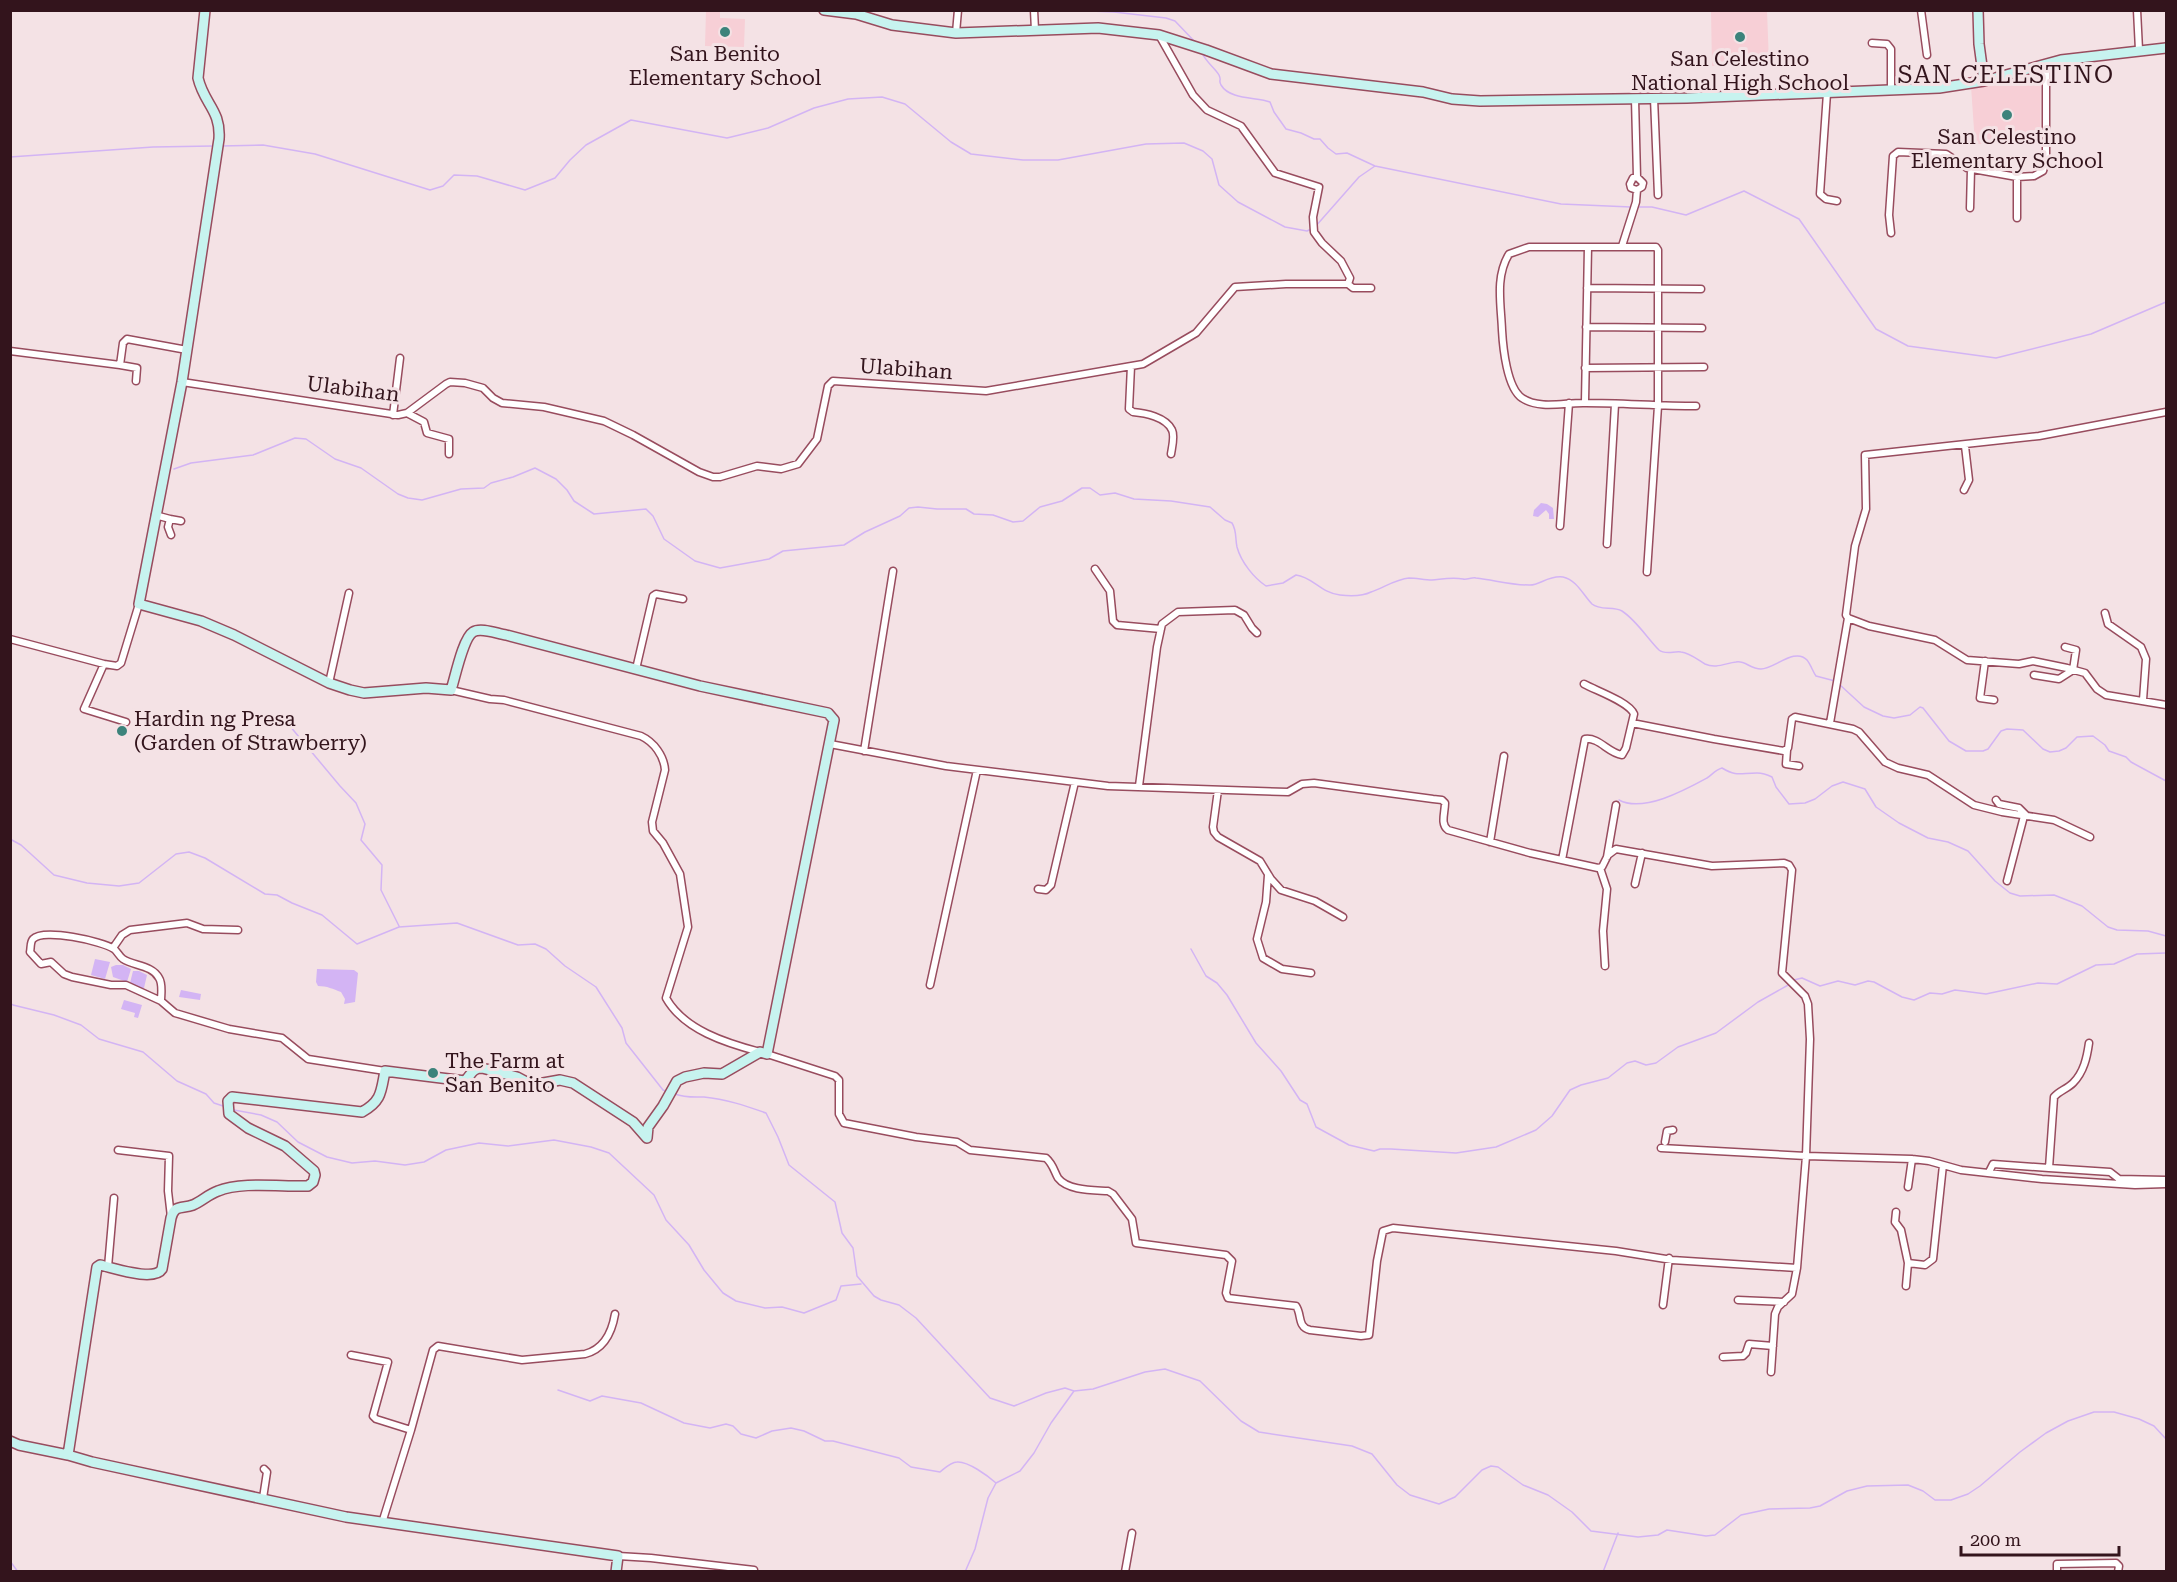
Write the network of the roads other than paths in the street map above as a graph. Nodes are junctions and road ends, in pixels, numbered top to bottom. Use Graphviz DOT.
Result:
graph roads {
  1 [pos="205,10"];
  2 [pos="824,10"];
  3 [pos="958,10"];
  4 [pos="1035,10"];
  5 [pos="1922,10"];
  6 [pos="1978,10"];
  7 [pos="2138,10"];
  8 [pos="1035,30"];
  9 [pos="956,33"];
  10 [pos="1159,35"];
  11 [pos="1872,43"];
  12 [pos="2166,48"];
  13 [pos="2139,50"];
  14 [pos="1927,55"];
  15 [pos="2046,64"];
  16 [pos="1984,81"];
  17 [pos="1891,90"];
  18 [pos="1827,93"];
  19 [pos="1654,98"];
  20 [pos="1635,99"];
  21 [pos="1971,169"];
  22 [pos="2017,177"];
  23 [pos="1659,195"];
  24 [pos="1837,201"];
  25 [pos="1970,208"];
  26 [pos="2017,218"];
  27 [pos="1891,233"];
  28 [pos="1622,246"];
  29 [pos="1588,247"];
  30 [pos="1348,284"];
  31 [pos="1371,288"];
  32 [pos="1587,288"];
  33 [pos="1659,289"];
  34 [pos="1701,289"];
  35 [pos="1586,327"];
  36 [pos="1659,328"];
  37 [pos="1702,328"];
  38 [pos="187,350"];
  39 [pos="10,351"];
  40 [pos="400,358"];
  41 [pos="120,365"];
  42 [pos="1131,366"];
  43 [pos="1659,367"];
  44 [pos="1704,367"];
  45 [pos="1585,368"];
  46 [pos="136,381"];
  47 [pos="182,382"];
  48 [pos="1585,402"];
  49 [pos="1569,403"];
  50 [pos="1615,404"];
  51 [pos="1658,406"];
  52 [pos="1696,406"];
  53 [pos="2166,412"];
  54 [pos="406,413"];
  55 [pos="393,415"];
  56 [pos="1965,446"];
  57 [pos="449,454"];
  58 [pos="1171,454"];
  59 [pos="1964,490"];
  60 [pos="156,515"];
  61 [pos="170,519"];
  62 [pos="181,521"];
  63 [pos="1560,526"];
  64 [pos="171,535"];
  65 [pos="1607,544"];
  66 [pos="1095,569"];
  67 [pos="893,571"];
  68 [pos="1647,573"];
  69 [pos="349,593"];
  70 [pos="683,599"];
  71 [pos="138,604"];
  72 [pos="2105,613"];
  73 [pos="1848,618"];
  74 [pos="1161,629"];
  75 [pos="1257,633"];
  76 [pos="10,639"];
  77 [pos="2065,647"];
  78 [pos="1985,661"];
  79 [pos="104,664"];
  80 [pos="636,669"];
  81 [pos="2073,670"];
  82 [pos="2034,675"];
  83 [pos="329,683"];
  84 [pos="1584,684"];
  85 [pos="451,690"];
  86 [pos="1994,700"];
  87 [pos="2143,700"];
  88 [pos="2166,705"];
  89 [pos="126,722"];
  90 [pos="1632,723"];
  91 [pos="1830,723"];
  92 [pos="830,744"];
  93 [pos="1786,750"];
  94 [pos="864,751"];
  95 [pos="1504,756"];
  96 [pos="1799,766"];
  97 [pos="977,770"];
  98 [pos="1074,782"];
  99 [pos="1139,786"];
  100 [pos="1218,790"];
  101 [pos="1996,800"];
  102 [pos="1616,805"];
  103 [pos="2025,816"];
  104 [pos="2090,837"];
  105 [pos="1490,842"];
  106 [pos="1642,853"];
  107 [pos="1607,857"];
  108 [pos="1562,860"];
  109 [pos="1600,868"];
  110 [pos="1268,875"];
  111 [pos="2007,881"];
  112 [pos="1635,884"];
  113 [pos="1038,889"];
  114 [pos="1343,917"];
  115 [pos="238,930"];
  116 [pos="113,948"];
  117 [pos="1605,966"];
  118 [pos="1311,973"];
  119 [pos="930,985"];
  120 [pos="161,1001"];
  121 [pos="2089,1043"];
  122 [pos="763,1053"];
  123 [pos="385,1071"];
  124 [pos="1673,1130"];
  125 [pos="118,1150"];
  126 [pos="1806,1156"];
  127 [pos="1912,1159"];
  128 [pos="1942,1165"];
  129 [pos="2049,1168"];
  130 [pos="1989,1172"];
  131 [pos="2166,1182"];
  132 [pos="1908,1186"];
  133 [pos="114,1198"];
  134 [pos="1896,1212"];
  135 [pos="171,1218"];
  136 [pos="1669,1258"];
  137 [pos="1908,1263"];
  138 [pos="108,1267"];
  139 [pos="1797,1268"];
  140 [pos="1906,1286"];
  141 [pos="1738,1300"];
  142 [pos="1784,1302"];
  143 [pos="1663,1305"];
  144 [pos="615,1314"];
  145 [pos="1773,1346"];
  146 [pos="351,1355"];
  147 [pos="1723,1357"];
  148 [pos="1771,1372"];
  149 [pos="411,1430"];
  150 [pos="10,1441"];
  151 [pos="68,1455"];
  152 [pos="264,1469"];
  153 [pos="263,1498"];
  154 [pos="382,1522"];
  155 [pos="1132,1533"];
  156 [pos="618,1556"];
  157 [pos="754,1570"];
  158 [pos="616,1572"];
  159 [pos="1125,1572"];
  160 [pos="2057,1572"];
  161 [pos="2118,1572"];
  1 -- 38 [label="street"];
  2 -- 9 [label="street"];
  3 -- 9 [label="street"];
  4 -- 8 [label="street"];
  5 -- 14 [label="street"];
  6 -- 16 [label="street"];
  7 -- 13 [label="street"];
  8 -- 9 [label="street"];
  8 -- 10 [label="street"];
  10 -- 20 [label="street"];
  10 -- 30 [label="street"];
  11 -- 17 [label="street"];
  12 -- 13 [label="street"];
  13 -- 15 [label="street"];
  15 -- 16 [label="street"];
  15 -- 22 [label="street"];
  16 -- 17 [label="street"];
  17 -- 18 [label="street"];
  18 -- 19 [label="street"];
  18 -- 24 [label="street"];
  19 -- 20 [label="street"];
  19 -- 23 [label="street"];
  20 -- 28 [label="street"];
  21 -- 22 [label="street"];
  21 -- 25 [label="street"];
  21 -- 27 [label="street"];
  22 -- 26 [label="street"];
  28 -- 29 [label="street"];
  28 -- 33 [label="street"];
  29 -- 32 [label="street"];
  29 -- 49 [label="street"];
  30 -- 31 [label="street, Ulabihan"];
  30 -- 42 [label="street, Ulabihan"];
  32 -- 33 [label="street"];
  32 -- 35 [label="street"];
  33 -- 34 [label="street"];
  33 -- 36 [label="street"];
  35 -- 36 [label="street"];
  35 -- 45 [label="street"];
  36 -- 37 [label="street"];
  36 -- 43 [label="street"];
  38 -- 41 [label="street"];
  38 -- 47 [label="street"];
  39 -- 41 [label="street"];
  40 -- 55 [label="street"];
  41 -- 46 [label="street"];
  42 -- 54 [label="street, Ulabihan"];
  42 -- 58 [label="street"];
  43 -- 44 [label="street"];
  43 -- 45 [label="street"];
  43 -- 51 [label="street"];
  45 -- 48 [label="street"];
  47 -- 55 [label="street, Ulabihan"];
  47 -- 60 [label="street"];
  48 -- 49 [label="street"];
  48 -- 50 [label="street"];
  49 -- 63 [label="street"];
  50 -- 51 [label="street"];
  50 -- 65 [label="street"];
  51 -- 52 [label="street"];
  51 -- 68 [label="street"];
  53 -- 56 [label="street"];
  54 -- 55 [label="street, Ulabihan"];
  54 -- 57 [label="street"];
  56 -- 59 [label="street"];
  56 -- 73 [label="street"];
  60 -- 61 [label="street"];
  60 -- 71 [label="street"];
  61 -- 62 [label="street"];
  61 -- 64 [label="street"];
  66 -- 74 [label="street"];
  67 -- 94 [label="street"];
  69 -- 83 [label="street"];
  70 -- 80 [label="street"];
  71 -- 79 [label="street"];
  71 -- 83 [label="street"];
  72 -- 87 [label="street"];
  73 -- 78 [label="street"];
  73 -- 91 [label="street"];
  74 -- 75 [label="street"];
  74 -- 99 [label="street"];
  76 -- 79 [label="street"];
  77 -- 81 [label="street"];
  78 -- 81 [label="street"];
  78 -- 86 [label="street"];
  79 -- 89 [label="street"];
  80 -- 85 [label="street"];
  80 -- 92 [label="street"];
  81 -- 82 [label="street"];
  81 -- 87 [label="street"];
  83 -- 85 [label="street"];
  84 -- 90 [label="street"];
  85 -- 122 [label="street"];
  87 -- 88 [label="street"];
  90 -- 93 [label="street"];
  90 -- 108 [label="street"];
  91 -- 93 [label="street"];
  91 -- 103 [label="street"];
  92 -- 94 [label="street"];
  92 -- 122 [label="street"];
  93 -- 96 [label="street"];
  94 -- 97 [label="street"];
  95 -- 105 [label="street"];
  97 -- 98 [label="street"];
  97 -- 119 [label="street"];
  98 -- 99 [label="street"];
  98 -- 113 [label="street"];
  99 -- 100 [label="street"];
  100 -- 105 [label="street"];
  100 -- 110 [label="street"];
  101 -- 103 [label="street"];
  102 -- 107 [label="street"];
  103 -- 104 [label="street"];
  103 -- 111 [label="street"];
  105 -- 108 [label="street"];
  106 -- 107 [label="street"];
  106 -- 112 [label="street"];
  106 -- 126 [label="street"];
  107 -- 109 [label="street"];
  108 -- 109 [label="street"];
  109 -- 117 [label="street"];
  110 -- 114 [label="street"];
  110 -- 118 [label="street"];
  115 -- 116 [label="street"];
  116 -- 120 [label="street"];
  116 -- 120 [label="street"];
  120 -- 123 [label="street"];
  121 -- 129 [label="street"];
  122 -- 123 [label="street"];
  122 -- 136 [label="street"];
  123 -- 135 [label="street"];
  124 -- 126 [label="street"];
  125 -- 135 [label="street"];
  126 -- 127 [label="street"];
  126 -- 139 [label="street"];
  127 -- 128 [label="street"];
  127 -- 132 [label="street"];
  128 -- 130 [label="street"];
  128 -- 137 [label="street"];
  129 -- 130 [label="street"];
  129 -- 131 [label="street"];
  130 -- 131 [label="street"];
  133 -- 138 [label="street"];
  134 -- 137 [label="street"];
  135 -- 138 [label="street"];
  136 -- 139 [label="street"];
  136 -- 143 [label="street"];
  137 -- 140 [label="street"];
  138 -- 151 [label="street"];
  139 -- 142 [label="street"];
  141 -- 142 [label="street"];
  142 -- 145 [label="street"];
  144 -- 149 [label="street"];
  145 -- 147 [label="street"];
  145 -- 148 [label="street"];
  146 -- 149 [label="street"];
  149 -- 154 [label="street"];
  150 -- 151 [label="street"];
  151 -- 153 [label="street"];
  152 -- 153 [label="street"];
  153 -- 154 [label="street"];
  154 -- 156 [label="street"];
  155 -- 159 [label="street"];
  156 -- 157 [label="street"];
  156 -- 158 [label="street"];
  160 -- 161 [label="street"];
}
